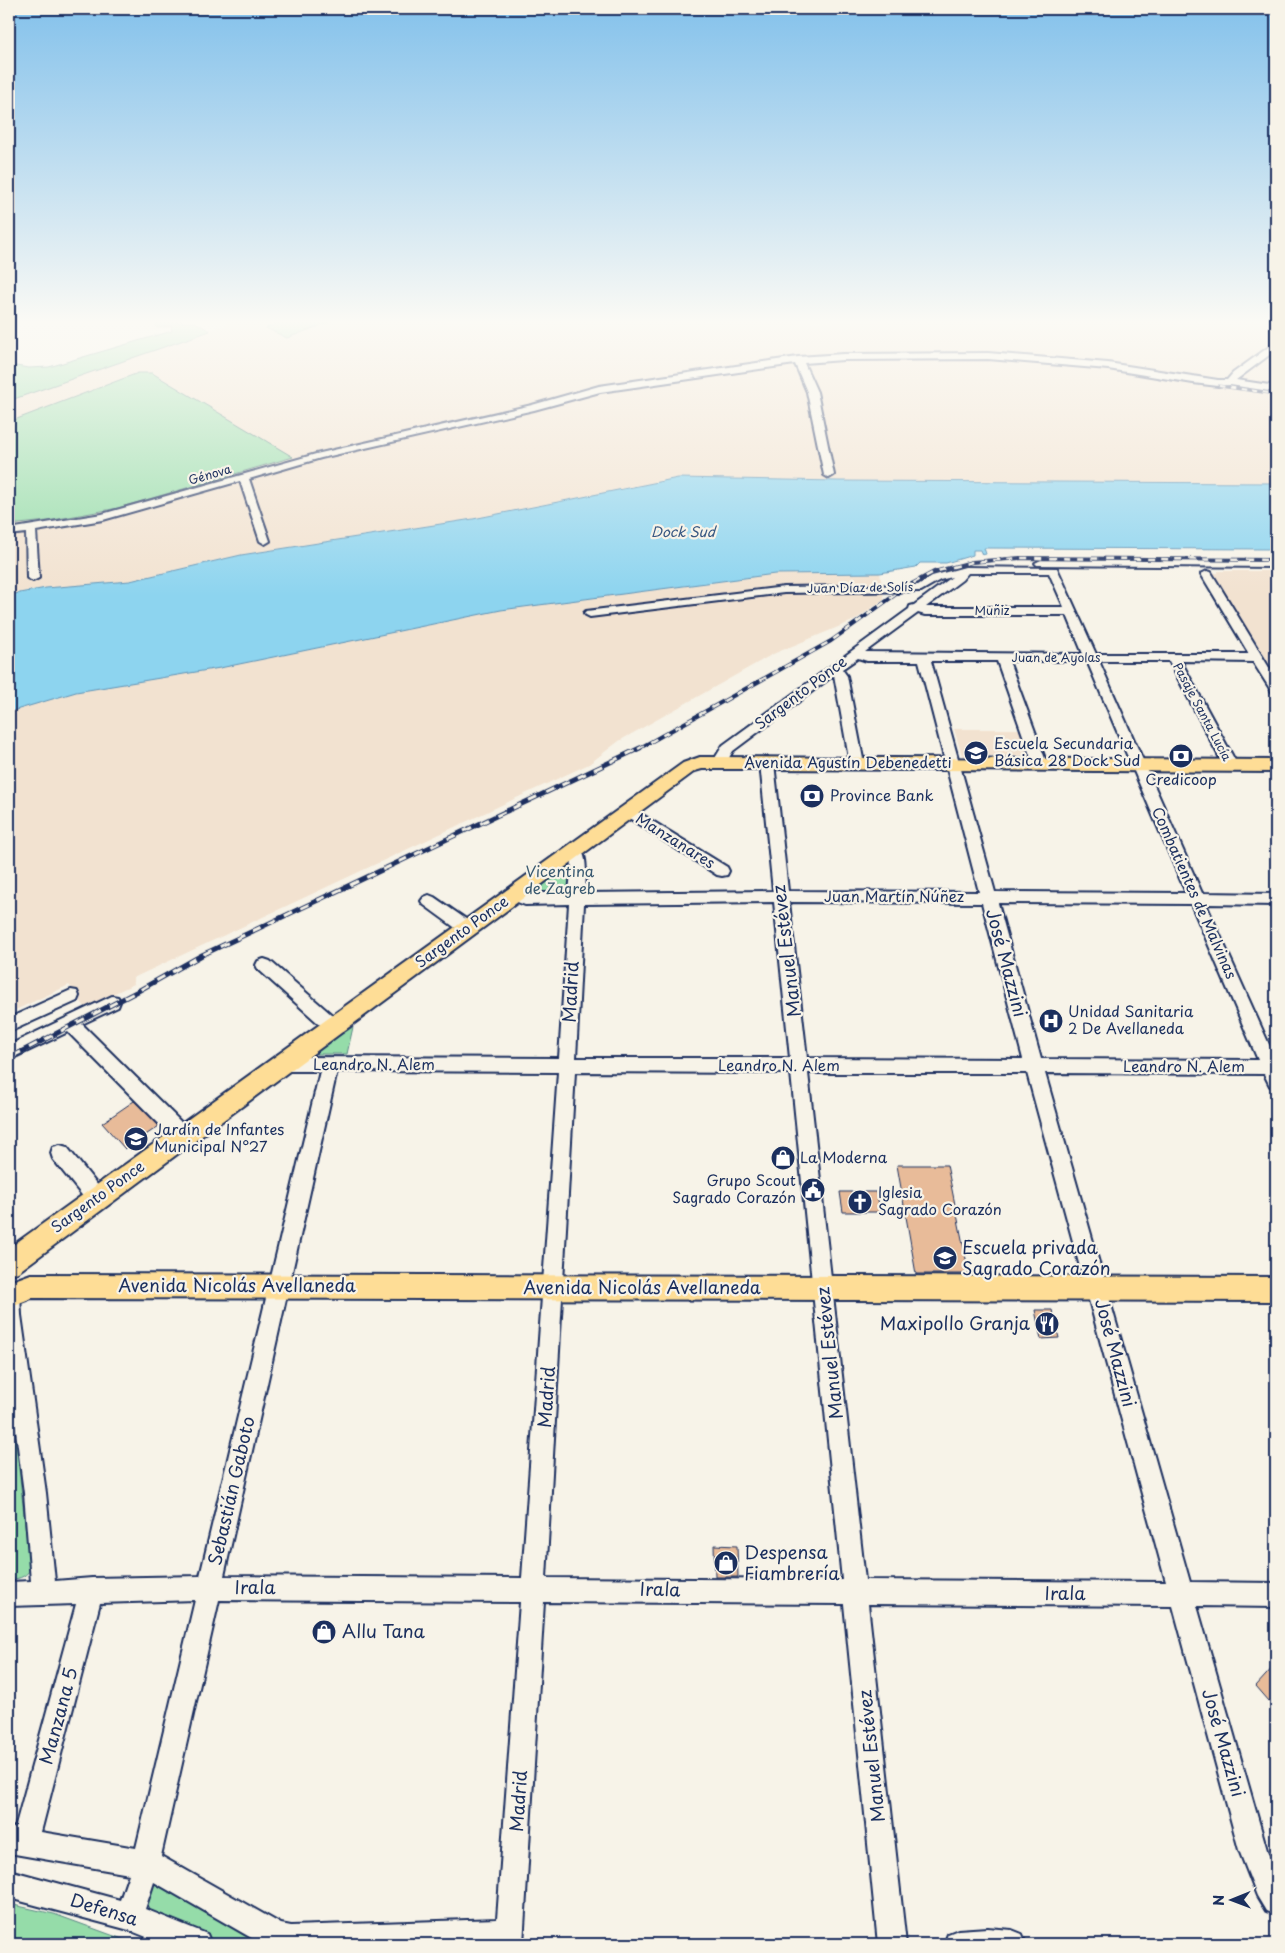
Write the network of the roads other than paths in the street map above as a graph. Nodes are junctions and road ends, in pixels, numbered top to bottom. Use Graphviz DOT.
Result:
graph roads {
  1 [pos="507,413"];
  2 [pos="816,413"];
  3 [pos="829,475"];
  4 [pos="244,478"];
  5 [pos="31,530"];
  6 [pos="9,532"];
  7 [pos="265,540"];
  8 [pos="1276,564"];
  9 [pos="966,570"];
  10 [pos="1207,574"];
  11 [pos="33,578"];
  12 [pos="914,608"];
  13 [pos="1070,611"];
  14 [pos="590,613"];
  15 [pos="855,653"];
  16 [pos="924,657"];
  17 [pos="1002,658"];
  18 [pos="1090,658"];
  19 [pos="1173,658"];
  20 [pos="1258,658"];
  21 [pos="835,668"];
  22 [pos="1276,689"];
  23 [pos="719,763"];
  24 [pos="767,763"];
  25 [pos="858,764"];
  26 [pos="952,764"];
  27 [pos="1040,764"];
  28 [pos="1136,764"];
  29 [pos="1231,766"];
  30 [pos="1276,766"];
  31 [pos="628,811"];
  32 [pos="572,851"];
  33 [pos="722,871"];
  34 [pos="512,894"];
  35 [pos="781,896"];
  36 [pos="988,897"];
  37 [pos="576,898"];
  38 [pos="1197,898"];
  39 [pos="1276,899"];
  40 [pos="429,901"];
  41 [pos="467,928"];
  42 [pos="264,965"];
  43 [pos="71,996"];
  44 [pos="112,1002"];
  45 [pos="70,1023"];
  46 [pos="9,1025"];
  47 [pos="333,1026"];
  48 [pos="9,1054"];
  49 [pos="281,1064"];
  50 [pos="330,1065"];
  51 [pos="566,1065"];
  52 [pos="800,1066"];
  53 [pos="1034,1066"];
  54 [pos="1274,1071"];
  55 [pos="182,1136"];
  56 [pos="60,1153"];
  57 [pos="96,1198"];
  58 [pos="14,1260"];
  59 [pos="280,1287"];
  60 [pos="554,1287"];
  61 [pos="824,1289"];
  62 [pos="1097,1289"];
  63 [pos="1276,1289"];
  64 [pos="17,1292"];
  65 [pos="210,1588"];
  66 [pos="534,1589"];
  67 [pos="92,1590"];
  68 [pos="44,1592"];
  69 [pos="855,1593"];
  70 [pos="9,1594"];
  71 [pos="1182,1595"];
  72 [pos="1276,1595"];
  73 [pos="17,1841"];
  74 [pos="146,1863"];
  75 [pos="9,1884"];
  76 [pos="1276,1901"];
  77 [pos="129,1916"];
  78 [pos="510,1938"];
  79 [pos="197,1944"];
  80 [pos="892,1944"];
  81 [pos="958,1944"];
  82 [pos="1012,1944"];
  1 -- 4 [label="street, Génova"];
  2 -- 3 [label="street"];
  4 -- 5 [label="street, Génova"];
  4 -- 7 [label="street"];
  5 -- 6 [label="street, Génova"];
  5 -- 11 [label="street"];
  8 -- 9 [label="street, Juan Díaz de Solís"];
  9 -- 12 [label="street, Sargento Ponce"];
  9 -- 13 [label="street, Combatientes de Malvinas"];
  9 -- 14 [label="street, Juan Díaz de Solís"];
  10 -- 20 [label="street"];
  12 -- 13 [label="street, Muñiz"];
  12 -- 15 [label="street, Sargento Ponce"];
  13 -- 18 [label="street, Combatientes de Malvinas"];
  15 -- 16 [label="street, Juan de Ayolas"];
  15 -- 21 [label="street, Sargento Ponce"];
  16 -- 17 [label="street, Juan de Ayolas"];
  16 -- 26 [label="street, José Mazzini"];
  17 -- 18 [label="street, Juan de Ayolas"];
  17 -- 27 [label="street"];
  18 -- 19 [label="street, Juan de Ayolas"];
  18 -- 28 [label="street, Combatientes de Malvinas"];
  19 -- 20 [label="street, Juan de Ayolas"];
  19 -- 29 [label="street, Pasaje Santa Lucía"];
  20 -- 22 [label="street"];
  21 -- 23 [label="street, Sargento Ponce"];
  21 -- 25 [label="street"];
  23 -- 24 [label="main road, Avenida Agustín Debenedetti"];
  23 -- 31 [label="main road, Sargento Ponce"];
  24 -- 25 [label="main road, Avenida Agustín Debenedetti"];
  24 -- 35 [label="street, Manuel Estévez"];
  25 -- 26 [label="main road, Avenida Agustín Debenedetti"];
  26 -- 27 [label="main road, Avenida Agustín Debenedetti"];
  26 -- 36 [label="street, José Mazzini"];
  27 -- 28 [label="main road, Avenida Agustín Debenedetti"];
  28 -- 29 [label="main road, Avenida Agustín Debenedetti"];
  28 -- 38 [label="street, Combatientes de Malvinas"];
  29 -- 30 [label="main road, Avenida Agustín Debenedetti"];
  31 -- 32 [label="main road, Sargento Ponce"];
  31 -- 33 [label="street, Manzanares"];
  32 -- 34 [label="main road, Sargento Ponce"];
  32 -- 37 [label="street, Madrid"];
  34 -- 37 [label="street, Juan Martín Núñez"];
  34 -- 41 [label="main road, Sargento Ponce"];
  35 -- 36 [label="street, Juan Martín Núñez"];
  35 -- 37 [label="street, Juan Martín Núñez"];
  35 -- 52 [label="street, Manuel Estévez"];
  36 -- 38 [label="street, Juan Martín Núñez"];
  36 -- 53 [label="street, José Mazzini"];
  37 -- 51 [label="street, Madrid"];
  38 -- 39 [label="street, Juan Martín Núñez"];
  38 -- 54 [label="street, Combatientes de Malvinas"];
  40 -- 41 [label="street"];
  41 -- 47 [label="main road, Sargento Ponce"];
  42 -- 47 [label="street"];
  43 -- 46 [label="street"];
  44 -- 45 [label="street"];
  45 -- 48 [label="street"];
  45 -- 55 [label="street"];
  47 -- 49 [label="main road, Sargento Ponce"];
  49 -- 50 [label="street, Leandro N. Alem"];
  49 -- 55 [label="main road, Sargento Ponce"];
  50 -- 51 [label="street, Leandro N. Alem"];
  50 -- 59 [label="street, Sebastián Gaboto"];
  51 -- 52 [label="street, Leandro N. Alem"];
  51 -- 60 [label="street, Madrid"];
  52 -- 53 [label="street, Leandro N. Alem"];
  52 -- 61 [label="street, Manuel Estévez"];
  53 -- 54 [label="street, Leandro N. Alem"];
  53 -- 62 [label="street, José Mazzini"];
  55 -- 57 [label="main road, Sargento Ponce"];
  56 -- 57 [label="street"];
  57 -- 58 [label="main road, Sargento Ponce"];
  58 -- 64 [label="main road"];
  59 -- 60 [label="main road, Avenida Nicolás Avellaneda"];
  59 -- 64 [label="main road, Avenida Nicolás Avellaneda"];
  59 -- 65 [label="street, Sebastián Gaboto"];
  60 -- 61 [label="main road, Avenida Nicolás Avellaneda"];
  60 -- 66 [label="street, Madrid"];
  61 -- 62 [label="main road, Avenida Nicolás Avellaneda"];
  61 -- 69 [label="street, Manuel Estévez"];
  62 -- 63 [label="main road, Avenida Nicolás Avellaneda"];
  62 -- 71 [label="street, José Mazzini"];
  64 -- 68 [label="street"];
  65 -- 66 [label="street, Irala"];
  65 -- 67 [label="street, Irala"];
  65 -- 74 [label="street, Sebastián Gaboto"];
  66 -- 69 [label="street, Irala"];
  66 -- 78 [label="street, Madrid"];
  67 -- 68 [label="street, Irala"];
  67 -- 73 [label="street, Manzana 5"];
  68 -- 70 [label="street, Irala"];
  69 -- 71 [label="street, Irala"];
  69 -- 80 [label="street, Manuel Estévez"];
  71 -- 72 [label="street, Irala"];
  71 -- 76 [label="street, José Mazzini"];
  73 -- 74 [label="street"];
  74 -- 77 [label="street, Sebastián Gaboto"];
  74 -- 78 [label="street"];
  75 -- 77 [label="street, Defensa"];
  77 -- 79 [label="street, Defensa"];
  81 -- 82 [label="street"];
}
